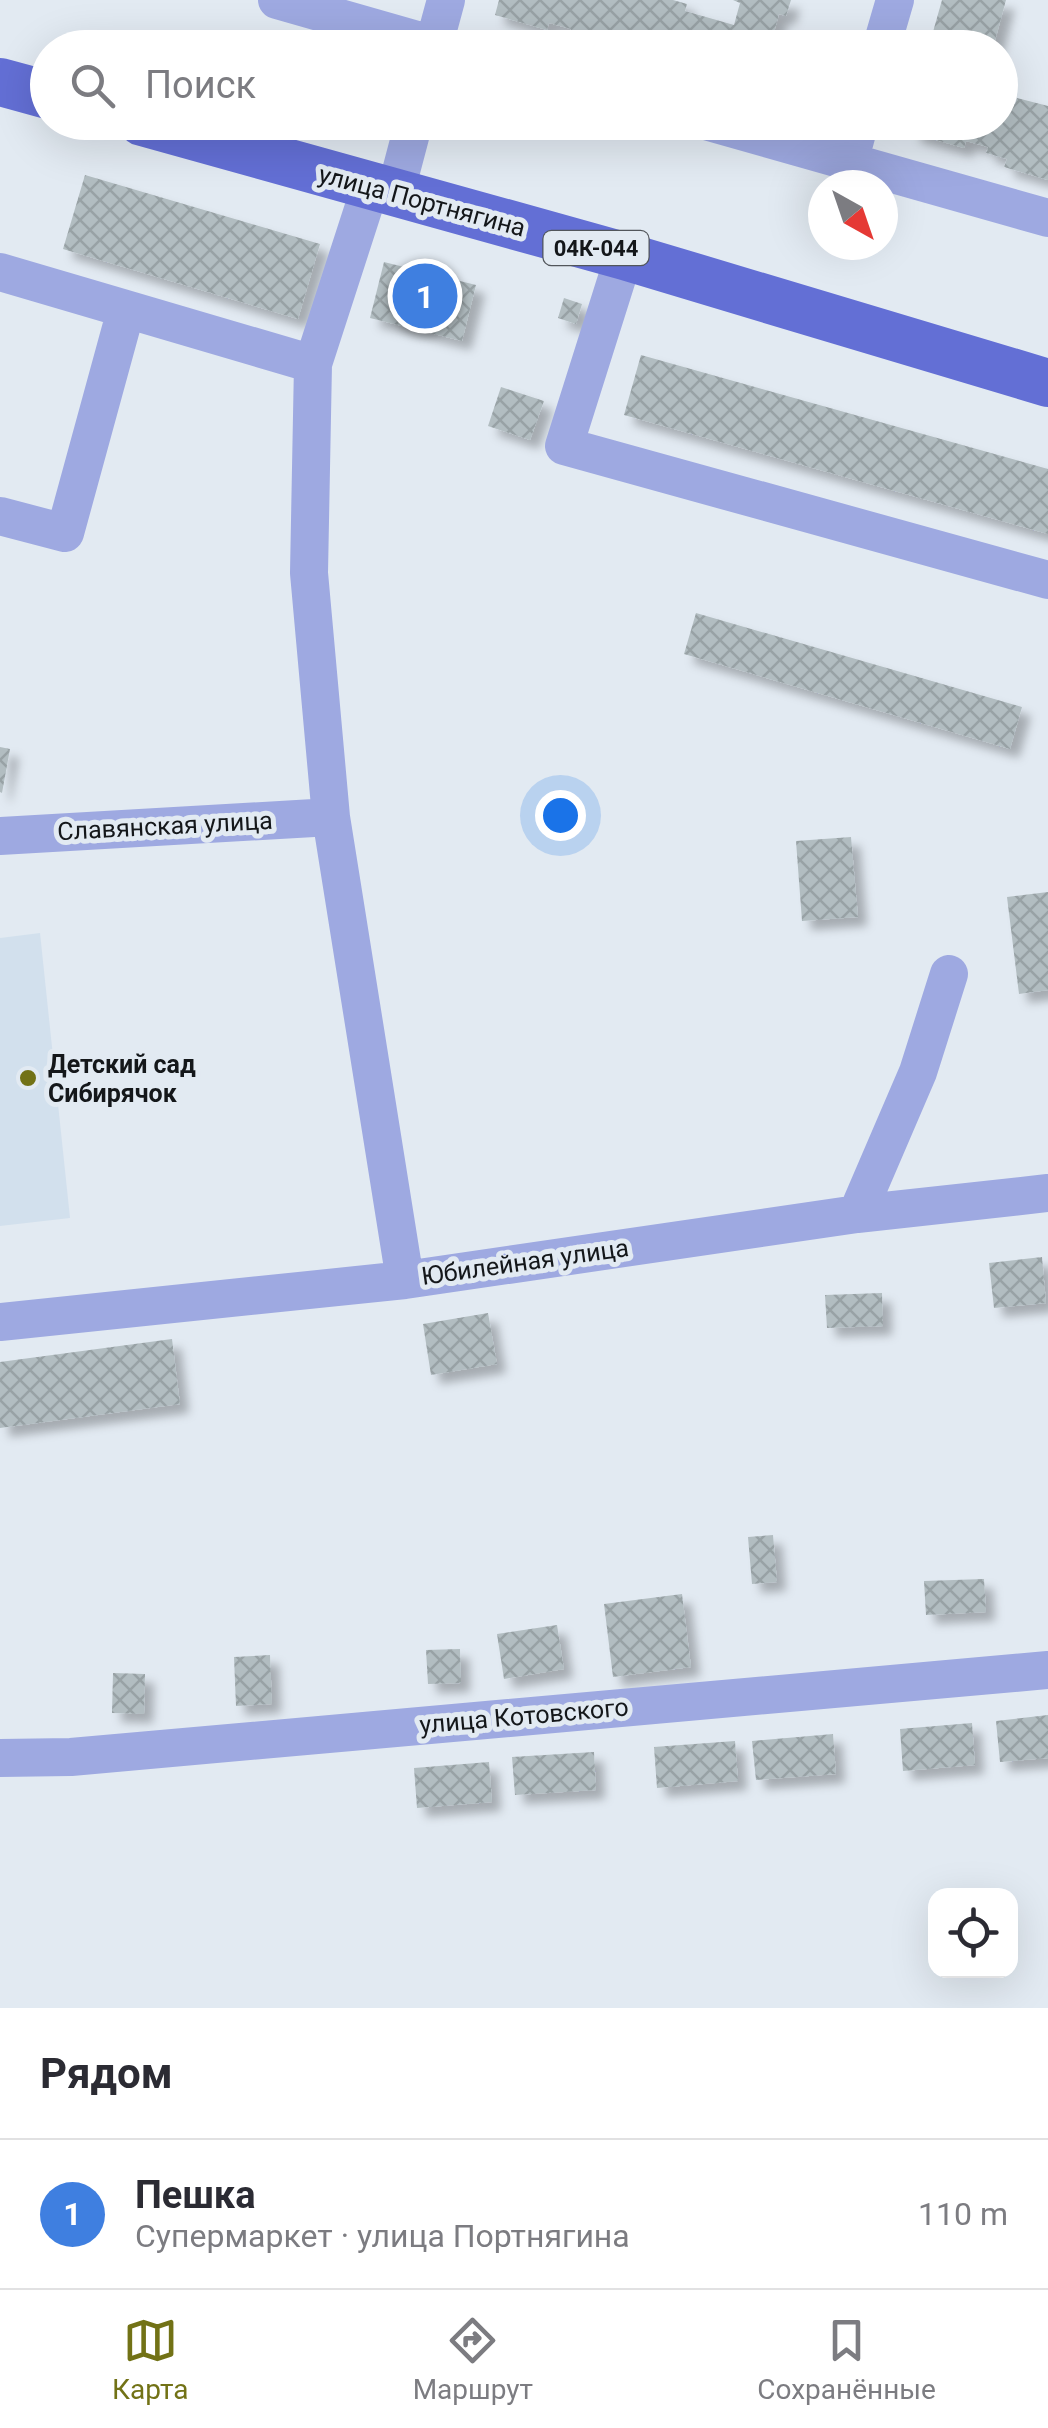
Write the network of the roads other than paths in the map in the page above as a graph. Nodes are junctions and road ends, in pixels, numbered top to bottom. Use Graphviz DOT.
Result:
graph roads {
  1 [pos="278,0"];
  2 [pos="446,0"];
  3 [pos="895,0"];
  4 [pos="382,30"];
  5 [pos="440,30"];
  6 [pos="886,30"];
  7 [pos="0,82"];
  8 [pos="30,91"];
  9 [pos="205,140"];
  10 [pos="406,140"];
  11 [pos="772,140"];
  12 [pos="855,140"];
  13 [pos="849,162"];
  14 [pos="383,191"];
  15 [pos="1048,218"];
  16 [pos="624,256"];
  17 [pos="0,272"];
  18 [pos="126,310"];
  19 [pos="312,364"];
  20 [pos="1048,382"];
  21 [pos="0,516"];
  22 [pos="1048,580"];
  23 [pos="331,817"];
  24 [pos="0,836"];
  25 [pos="949,974"];
  26 [pos="1048,1193"];
  27 [pos="857,1214"];
  28 [pos="405,1280"];
  29 [pos="0,1322"];
  30 [pos="1048,1670"];
  31 [pos="0,1758"];
  1 -- 4 [label="street"];
  2 -- 5 [label="street"];
  3 -- 6 [label="street"];
  7 -- 8 [label="main road"];
  9 -- 14 [label="main road, улица Портнягина / 04К-044"];
  10 -- 14 [label="street"];
  11 -- 13 [label="street"];
  12 -- 13 [label="street"];
  13 -- 15 [label="street"];
  14 -- 16 [label="main road, улица Портнягина / 04К-044"];
  14 -- 19 [label="street"];
  16 -- 20 [label="main road, улица Портнягина / 04К-044"];
  16 -- 22 [label="street"];
  17 -- 18 [label="street"];
  18 -- 19 [label="street"];
  18 -- 21 [label="street"];
  19 -- 23 [label="street"];
  23 -- 24 [label="street, Славянская улица"];
  23 -- 28 [label="street"];
  25 -- 27 [label="street"];
  26 -- 27 [label="street, Юбилейная улица"];
  27 -- 28 [label="street, Юбилейная улица"];
  28 -- 29 [label="street, Юбилейная улица"];
  30 -- 31 [label="street, улица Котовского"];
}
